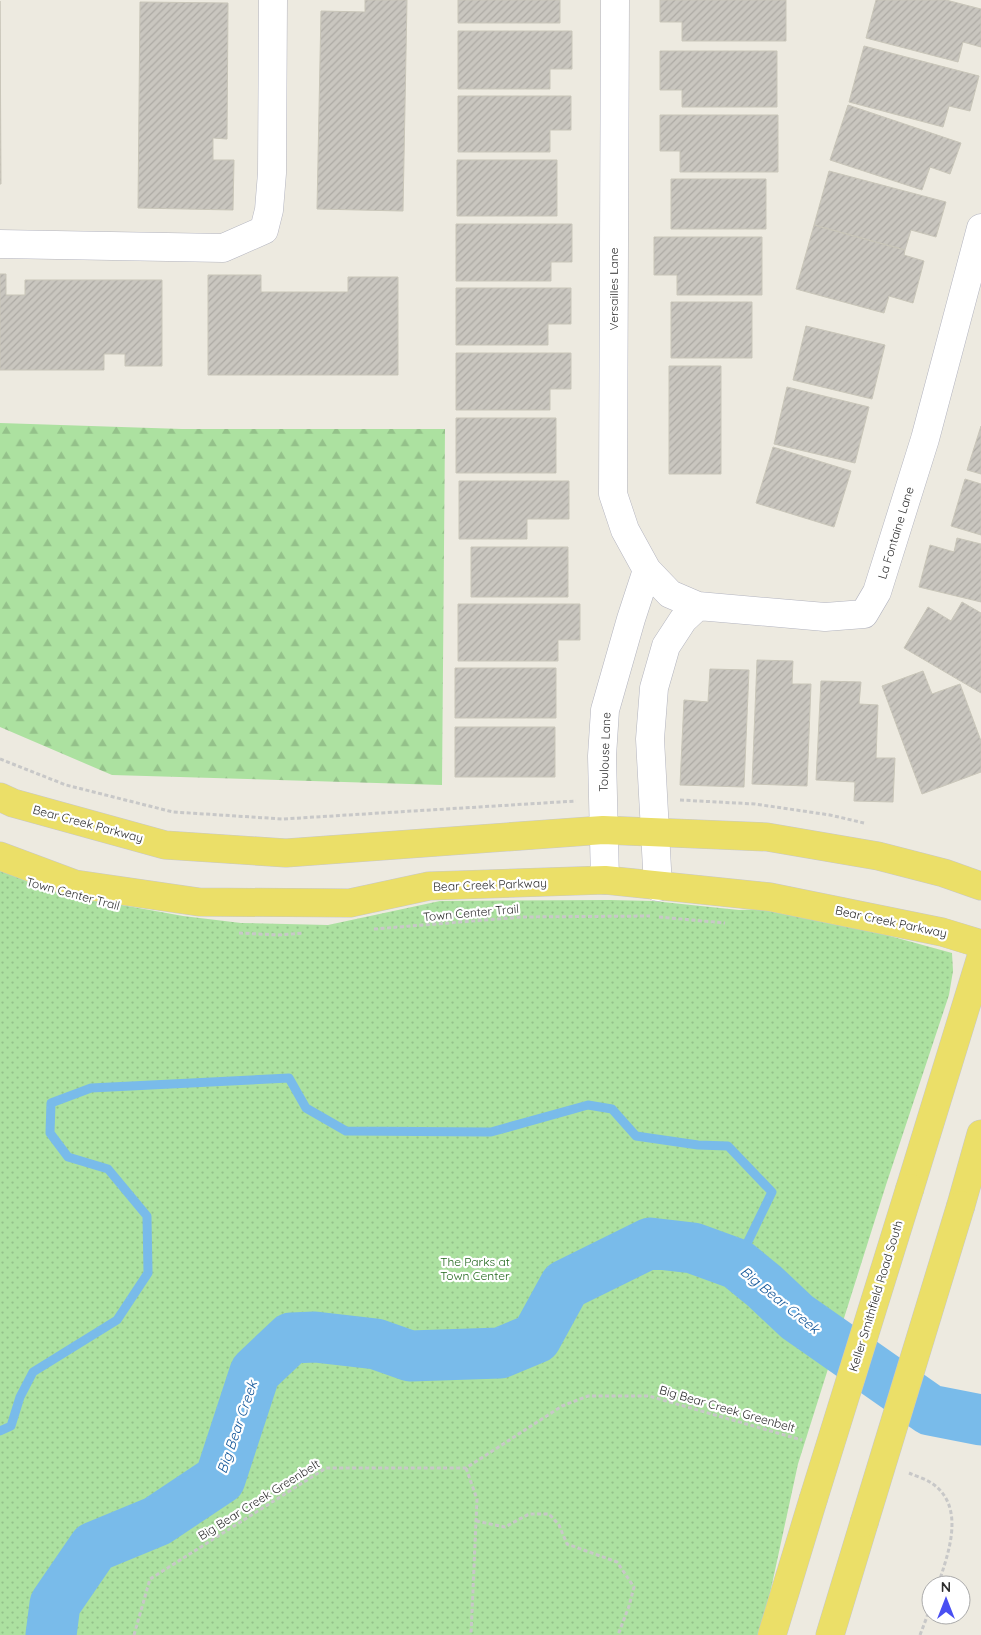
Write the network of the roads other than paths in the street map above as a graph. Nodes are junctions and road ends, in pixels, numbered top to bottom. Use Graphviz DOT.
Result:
graph roads {
  1 [pos="273,0"];
  2 [pos="615,0"];
  3 [pos="981,228"];
  4 [pos="0,244"];
  5 [pos="647,570"];
  6 [pos="698,606"];
  7 [pos="0,797"];
  8 [pos="603,830"];
  9 [pos="656,831"];
  10 [pos="0,856"];
  11 [pos="605,880"];
  12 [pos="981,886"];
  13 [pos="658,887"];
  14 [pos="981,944"];
  15 [pos="981,957"];
  16 [pos="981,1134"];
  17 [pos="772,1635"];
  18 [pos="830,1635"];
  1 -- 4 [label="street"];
  2 -- 5 [label="street, Versailles Lane"];
  3 -- 6 [label="street, La Fontaine Lane"];
  5 -- 6 [label="street, La Fontaine Lane"];
  5 -- 8 [label="street, Toulouse Lane"];
  6 -- 9 [label="street"];
  7 -- 8 [label="main road, Bear Creek Parkway"];
  8 -- 9 [label="main road, Bear Creek Parkway"];
  8 -- 11 [label="street, Toulouse Lane"];
  9 -- 12 [label="main road, Bear Creek Parkway"];
  9 -- 13 [label="street"];
  10 -- 11 [label="main road, Bear Creek Parkway"];
  11 -- 13 [label="main road, Bear Creek Parkway"];
  13 -- 14 [label="main road, Bear Creek Parkway"];
  15 -- 17 [label="main road, Keller Smithfield Road South, bridge"];
  16 -- 18 [label="main road, bridge"];
}
